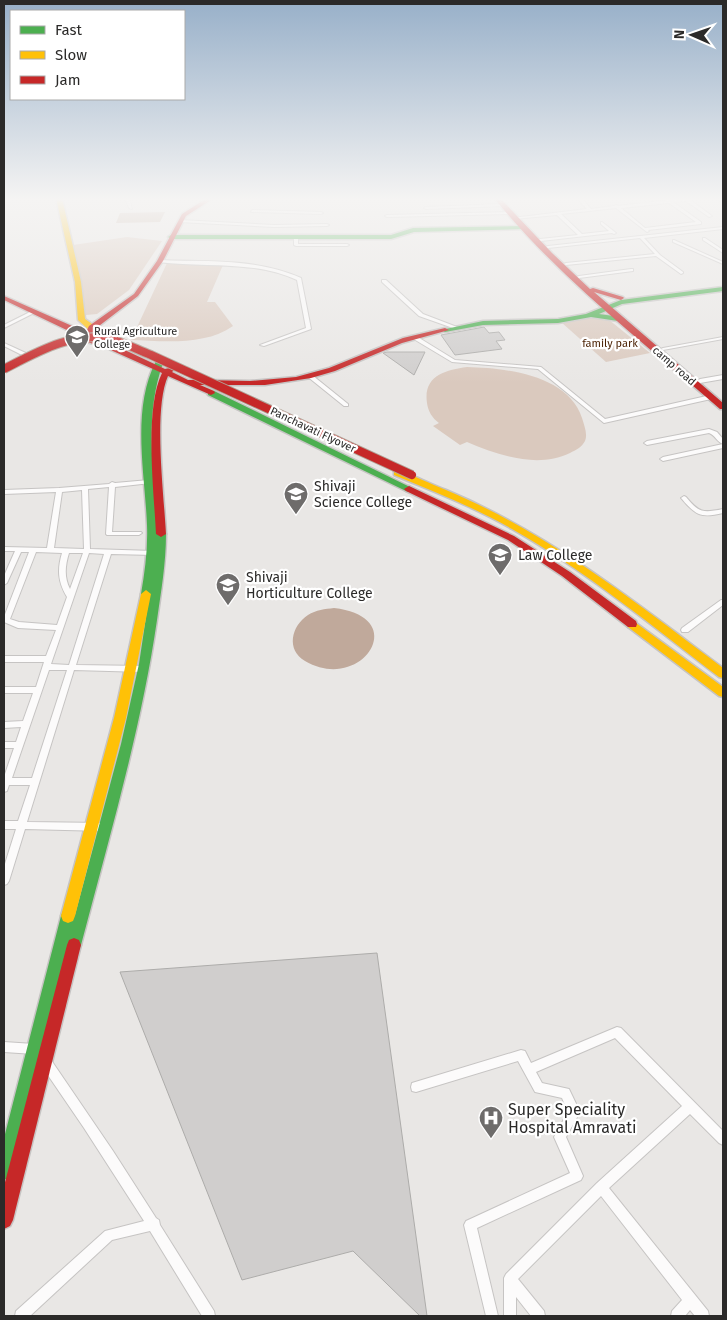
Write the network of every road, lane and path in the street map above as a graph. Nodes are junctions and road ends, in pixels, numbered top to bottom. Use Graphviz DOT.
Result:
graph roads {
  1 [pos="73,260"];
  2 [pos="559,260"];
  3 [pos="561,260"];
  4 [pos="611,260"];
  5 [pos="664,260"];
  6 [pos="160,261"];
  7 [pos="566,264"];
  8 [pos="631,270"];
  9 [pos="681,273"];
  10 [pos="579,277"];
  11 [pos="384,281"];
  12 [pos="723,284"];
  13 [pos="723,288"];
  14 [pos="593,292"];
  15 [pos="4,293"];
  16 [pos="4,298"];
  17 [pos="615,306"];
  18 [pos="33,310"];
  19 [pos="587,314"];
  20 [pos="451,326"];
  21 [pos="4,327"];
  22 [pos="85,329"];
  23 [pos="414,337"];
  24 [pos="723,338"];
  25 [pos="4,344"];
  26 [pos="62,345"];
  27 [pos="107,345"];
  28 [pos="262,345"];
  29 [pos="663,348"];
  30 [pos="26,355"];
  31 [pos="326,367"];
  32 [pos="4,368"];
  33 [pos="163,368"];
  34 [pos="310,376"];
  35 [pos="723,377"];
  36 [pos="202,381"];
  37 [pos="700,381"];
  38 [pos="188,382"];
  39 [pos="710,397"];
  40 [pos="723,400"];
  41 [pos="346,405"];
  42 [pos="723,407"];
  43 [pos="723,442"];
  44 [pos="647,443"];
  45 [pos="723,446"];
  46 [pos="153,458"];
  47 [pos="663,459"];
  48 [pos="149,482"];
  49 [pos="422,483"];
  50 [pos="112,484"];
  51 [pos="85,487"];
  52 [pos="59,490"];
  53 [pos="4,492"];
  54 [pos="684,498"];
  55 [pos="723,511"];
  56 [pos="139,533"];
  57 [pos="4,549"];
  58 [pos="19,549"];
  59 [pos="33,550"];
  60 [pos="50,551"];
  61 [pos="66,552"];
  62 [pos="86,552"];
  63 [pos="108,552"];
  64 [pos="155,553"];
  65 [pos="4,583"];
  66 [pos="71,598"];
  67 [pos="723,602"];
  68 [pos="5,617"];
  69 [pos="60,628"];
  70 [pos="685,630"];
  71 [pos="4,659"];
  72 [pos="48,663"];
  73 [pos="72,668"];
  74 [pos="144,669"];
  75 [pos="131,670"];
  76 [pos="723,674"];
  77 [pos="4,690"];
  78 [pos="39,690"];
  79 [pos="723,693"];
  80 [pos="26,724"];
  81 [pos="4,725"];
  82 [pos="19,744"];
  83 [pos="4,745"];
  84 [pos="35,780"];
  85 [pos="5,784"];
  86 [pos="4,825"];
  87 [pos="21,825"];
  88 [pos="91,827"];
  89 [pos="105,827"];
  90 [pos="4,881"];
  91 [pos="4,1047"];
  92 [pos="33,1048"];
  93 [pos="44,1059"];
  94 [pos="529,1070"];
  95 [pos="416,1088"];
  96 [pos="690,1106"];
  97 [pos="723,1139"];
  98 [pos="4,1171"];
  99 [pos="601,1187"];
  100 [pos="4,1220"];
  101 [pos="155,1224"];
  102 [pos="510,1278"];
  103 [pos="689,1301"];
  104 [pos="22,1316"];
  105 [pos="209,1316"];
  106 [pos="492,1316"];
  107 [pos="510,1316"];
  108 [pos="539,1316"];
  109 [pos="677,1316"];
  110 [pos="703,1316"];
  1 -- 22 [label="street"];
  2 -- 14 [label="street, camp road"];
  3 -- 7 [label="street, camp road"];
  4 -- 7 [label="street"];
  5 -- 9 [label="street"];
  6 -- 22 [label="street"];
  6 -- 28 [label="street"];
  7 -- 10 [label="street, camp road"];
  8 -- 10 [label="street"];
  10 -- 14 [label="street, camp road"];
  11 -- 20 [label="street"];
  12 -- 17 [label="street"];
  13 -- 17 [label="street"];
  14 -- 17 [label="street, camp road"];
  14 -- 17 [label="street"];
  14 -- 19 [label="street"];
  15 -- 18 [label="street"];
  16 -- 18 [label="street"];
  17 -- 19 [label="street"];
  17 -- 19 [label="street"];
  17 -- 29 [label="street, camp road"];
  17 -- 39 [label="street, camp road"];
  18 -- 21 [label="street"];
  18 -- 22 [label="street"];
  19 -- 20 [label="street"];
  20 -- 23 [label="street"];
  20 -- 31 [label="street"];
  22 -- 26 [label="street"];
  22 -- 27 [label="street"];
  22 -- 30 [label="street"];
  22 -- 33 [label="street"];
  23 -- 31 [label="street"];
  23 -- 39 [label="street"];
  24 -- 29 [label="street"];
  25 -- 30 [label="street"];
  26 -- 27 [label="street"];
  26 -- 32 [label="street"];
  27 -- 33 [label="street"];
  29 -- 37 [label="street, camp road"];
  30 -- 32 [label="street"];
  31 -- 34 [label="street"];
  31 -- 36 [label="street, Panchavati Flyover"];
  32 -- 36 [label="street, Panchavati Flyover, bridge"];
  33 -- 36 [label="street"];
  33 -- 38 [label="street"];
  33 -- 46 [label="street"];
  34 -- 36 [label="street"];
  34 -- 41 [label="street"];
  35 -- 37 [label="street"];
  36 -- 38 [label="street"];
  36 -- 49 [label="street"];
  36 -- 49 [label="street, Panchavati Flyover, bridge"];
  37 -- 40 [label="street, camp road"];
  38 -- 79 [label="street"];
  39 -- 42 [label="street, camp road"];
  43 -- 44 [label="street"];
  45 -- 47 [label="street"];
  46 -- 48 [label="street"];
  46 -- 64 [label="street"];
  48 -- 50 [label="street"];
  48 -- 64 [label="street"];
  49 -- 76 [label="street"];
  50 -- 51 [label="street"];
  50 -- 56 [label="street"];
  51 -- 52 [label="street"];
  51 -- 62 [label="street"];
  52 -- 53 [label="street"];
  52 -- 60 [label="street"];
  54 -- 55 [label="street"];
  57 -- 58 [label="street"];
  58 -- 59 [label="street"];
  58 -- 65 [label="street"];
  59 -- 60 [label="street"];
  59 -- 68 [label="street"];
  60 -- 61 [label="street"];
  61 -- 62 [label="street"];
  61 -- 66 [label="street"];
  62 -- 63 [label="street"];
  62 -- 66 [label="street"];
  63 -- 64 [label="street"];
  63 -- 73 [label="street"];
  64 -- 74 [label="street"];
  64 -- 75 [label="street"];
  66 -- 69 [label="street"];
  67 -- 70 [label="street"];
  68 -- 69 [label="street"];
  69 -- 72 [label="street"];
  71 -- 72 [label="street"];
  72 -- 73 [label="street"];
  72 -- 78 [label="street"];
  73 -- 75 [label="street"];
  73 -- 84 [label="street"];
  74 -- 75 [label="street"];
  74 -- 89 [label="street"];
  75 -- 88 [label="street"];
  77 -- 78 [label="street"];
  78 -- 80 [label="street"];
  80 -- 81 [label="street"];
  80 -- 82 [label="street"];
  82 -- 83 [label="street"];
  82 -- 85 [label="street"];
  84 -- 85 [label="street"];
  84 -- 87 [label="street"];
  86 -- 87 [label="street"];
  87 -- 88 [label="street"];
  87 -- 90 [label="street"];
  88 -- 89 [label="street"];
  88 -- 92 [label="street"];
  89 -- 93 [label="street"];
  91 -- 92 [label="street"];
  92 -- 93 [label="street"];
  92 -- 98 [label="street"];
  93 -- 100 [label="street"];
  93 -- 101 [label="street"];
  94 -- 95 [label="street"];
  94 -- 96 [label="street"];
  94 -- 106 [label="street"];
  96 -- 97 [label="street"];
  96 -- 99 [label="street"];
  99 -- 102 [label="street"];
  99 -- 103 [label="street"];
  101 -- 104 [label="street"];
  101 -- 105 [label="street"];
  102 -- 107 [label="street"];
  102 -- 108 [label="street"];
  103 -- 109 [label="street"];
  103 -- 110 [label="street"];
}
